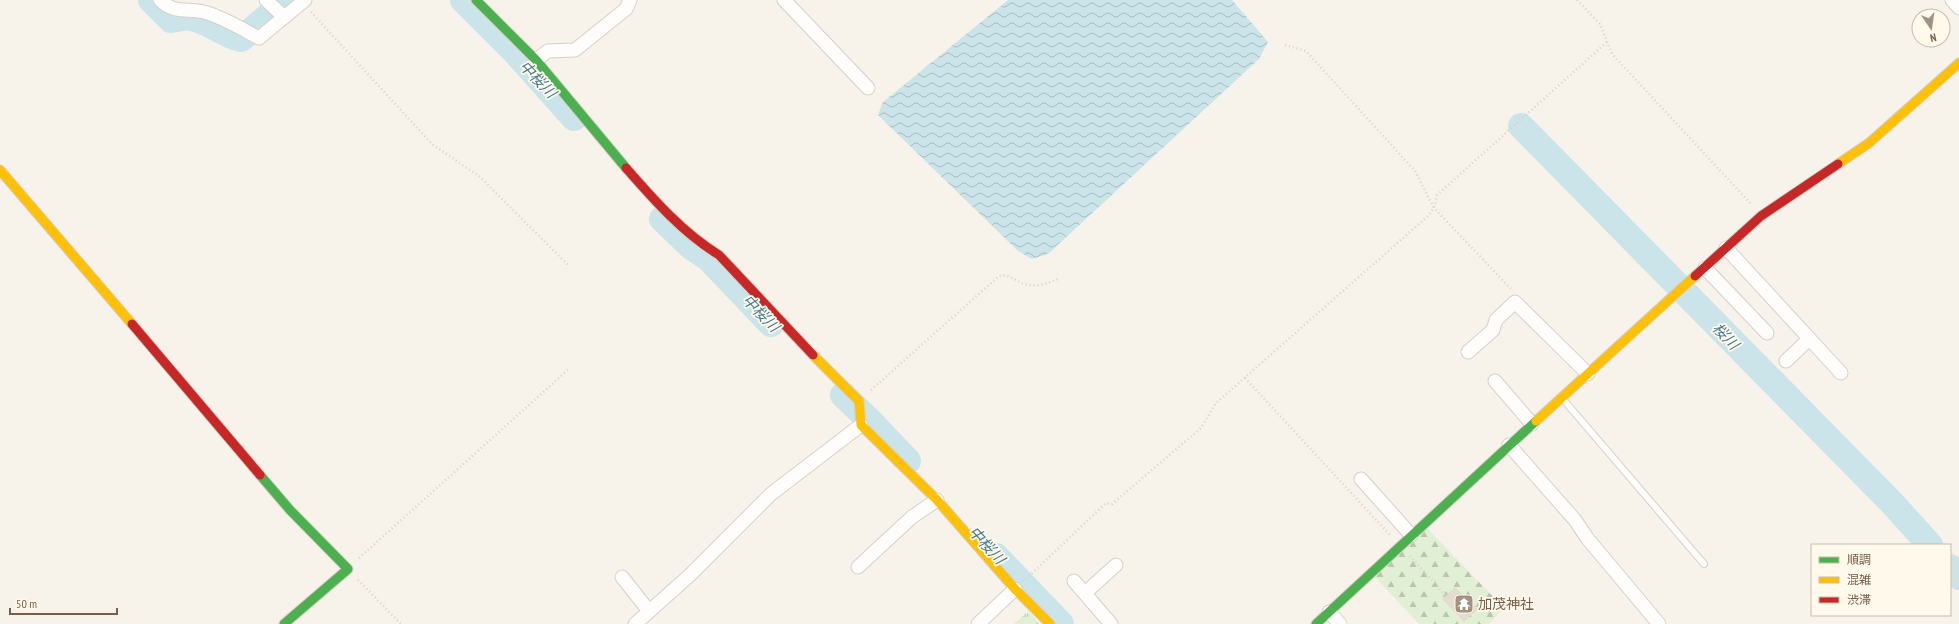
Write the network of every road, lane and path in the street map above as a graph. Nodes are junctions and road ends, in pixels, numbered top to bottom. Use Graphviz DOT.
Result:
graph roads {
  1 [pos="160,0"];
  2 [pos="476,0"];
  3 [pos="630,0"];
  4 [pos="784,0"];
  5 [pos="1577,0"];
  6 [pos="1952,0"];
  7 [pos="304,1"];
  8 [pos="1959,8"];
  9 [pos="277,10"];
  10 [pos="1607,42"];
  11 [pos="1285,45"];
  12 [pos="536,60"];
  13 [pos="1959,63"];
  14 [pos="868,88"];
  15 [pos="0,170"];
  16 [pos="1434,208"];
  17 [pos="1761,216"];
  18 [pos="1726,248"];
  19 [pos="569,266"];
  20 [pos="1705,268"];
  21 [pos="1060,278"];
  22 [pos="1515,302"];
  23 [pos="1768,333"];
  24 [pos="1809,339"];
  25 [pos="1468,352"];
  26 [pos="1786,361"];
  27 [pos="569,369"];
  28 [pos="1841,373"];
  29 [pos="1588,374"];
  30 [pos="1245,378"];
  31 [pos="1495,381"];
  32 [pos="1562,398"];
  33 [pos="859,404"];
  34 [pos="861,422"];
  35 [pos="1532,424"];
  36 [pos="1509,445"];
  37 [pos="1361,479"];
  38 [pos="937,500"];
  39 [pos="1411,536"];
  40 [pos="1400,546"];
  41 [pos="1704,564"];
  42 [pos="1116,565"];
  43 [pos="858,567"];
  44 [pos="348,569"];
  45 [pos="622,577"];
  46 [pos="1074,581"];
  47 [pos="1020,585"];
  48 [pos="1085,593"];
  49 [pos="1446,596"];
  50 [pos="649,611"];
  51 [pos="1329,612"];
  52 [pos="284,624"];
  53 [pos="401,624"];
  54 [pos="635,624"];
  55 [pos="978,624"];
  56 [pos="1050,624"];
  57 [pos="1111,624"];
  58 [pos="1316,624"];
  59 [pos="1340,624"];
  60 [pos="1659,624"];
  1 -- 9 [label="street"];
  2 -- 12 [label="street"];
  3 -- 12 [label="street"];
  4 -- 14 [label="street"];
  5 -- 10 [label="path"];
  6 -- 8 [label="street"];
  7 -- 9 [label="street"];
  7 -- 19 [label="path"];
  10 -- 16 [label="path"];
  10 -- 17 [label="path"];
  11 -- 16 [label="path"];
  12 -- 33 [label="street"];
  13 -- 17 [label="street"];
  15 -- 44 [label="street"];
  16 -- 22 [label="path"];
  16 -- 30 [label="path"];
  17 -- 18 [label="street"];
  18 -- 20 [label="street"];
  18 -- 24 [label="street"];
  20 -- 23 [label="street"];
  20 -- 29 [label="street"];
  21 -- 33 [label="path"];
  22 -- 25 [label="street"];
  22 -- 29 [label="street"];
  24 -- 26 [label="street"];
  24 -- 28 [label="street"];
  27 -- 44 [label="path"];
  29 -- 32 [label="street"];
  30 -- 40 [label="path"];
  30 -- 47 [label="path"];
  31 -- 35 [label="street"];
  32 -- 35 [label="street"];
  32 -- 41 [label="lane"];
  33 -- 34 [label="street"];
  34 -- 38 [label="street"];
  34 -- 50 [label="street"];
  35 -- 36 [label="street"];
  36 -- 39 [label="street"];
  36 -- 60 [label="street"];
  37 -- 39 [label="street"];
  38 -- 43 [label="street"];
  38 -- 47 [label="street"];
  39 -- 40 [label="street"];
  40 -- 49 [label="path"];
  40 -- 51 [label="street"];
  42 -- 48 [label="street"];
  44 -- 52 [label="street"];
  44 -- 53 [label="path"];
  45 -- 50 [label="street"];
  46 -- 48 [label="street"];
  47 -- 55 [label="street"];
  47 -- 56 [label="street"];
  48 -- 57 [label="street"];
  50 -- 54 [label="street"];
  51 -- 58 [label="street"];
  51 -- 59 [label="street"];
}
